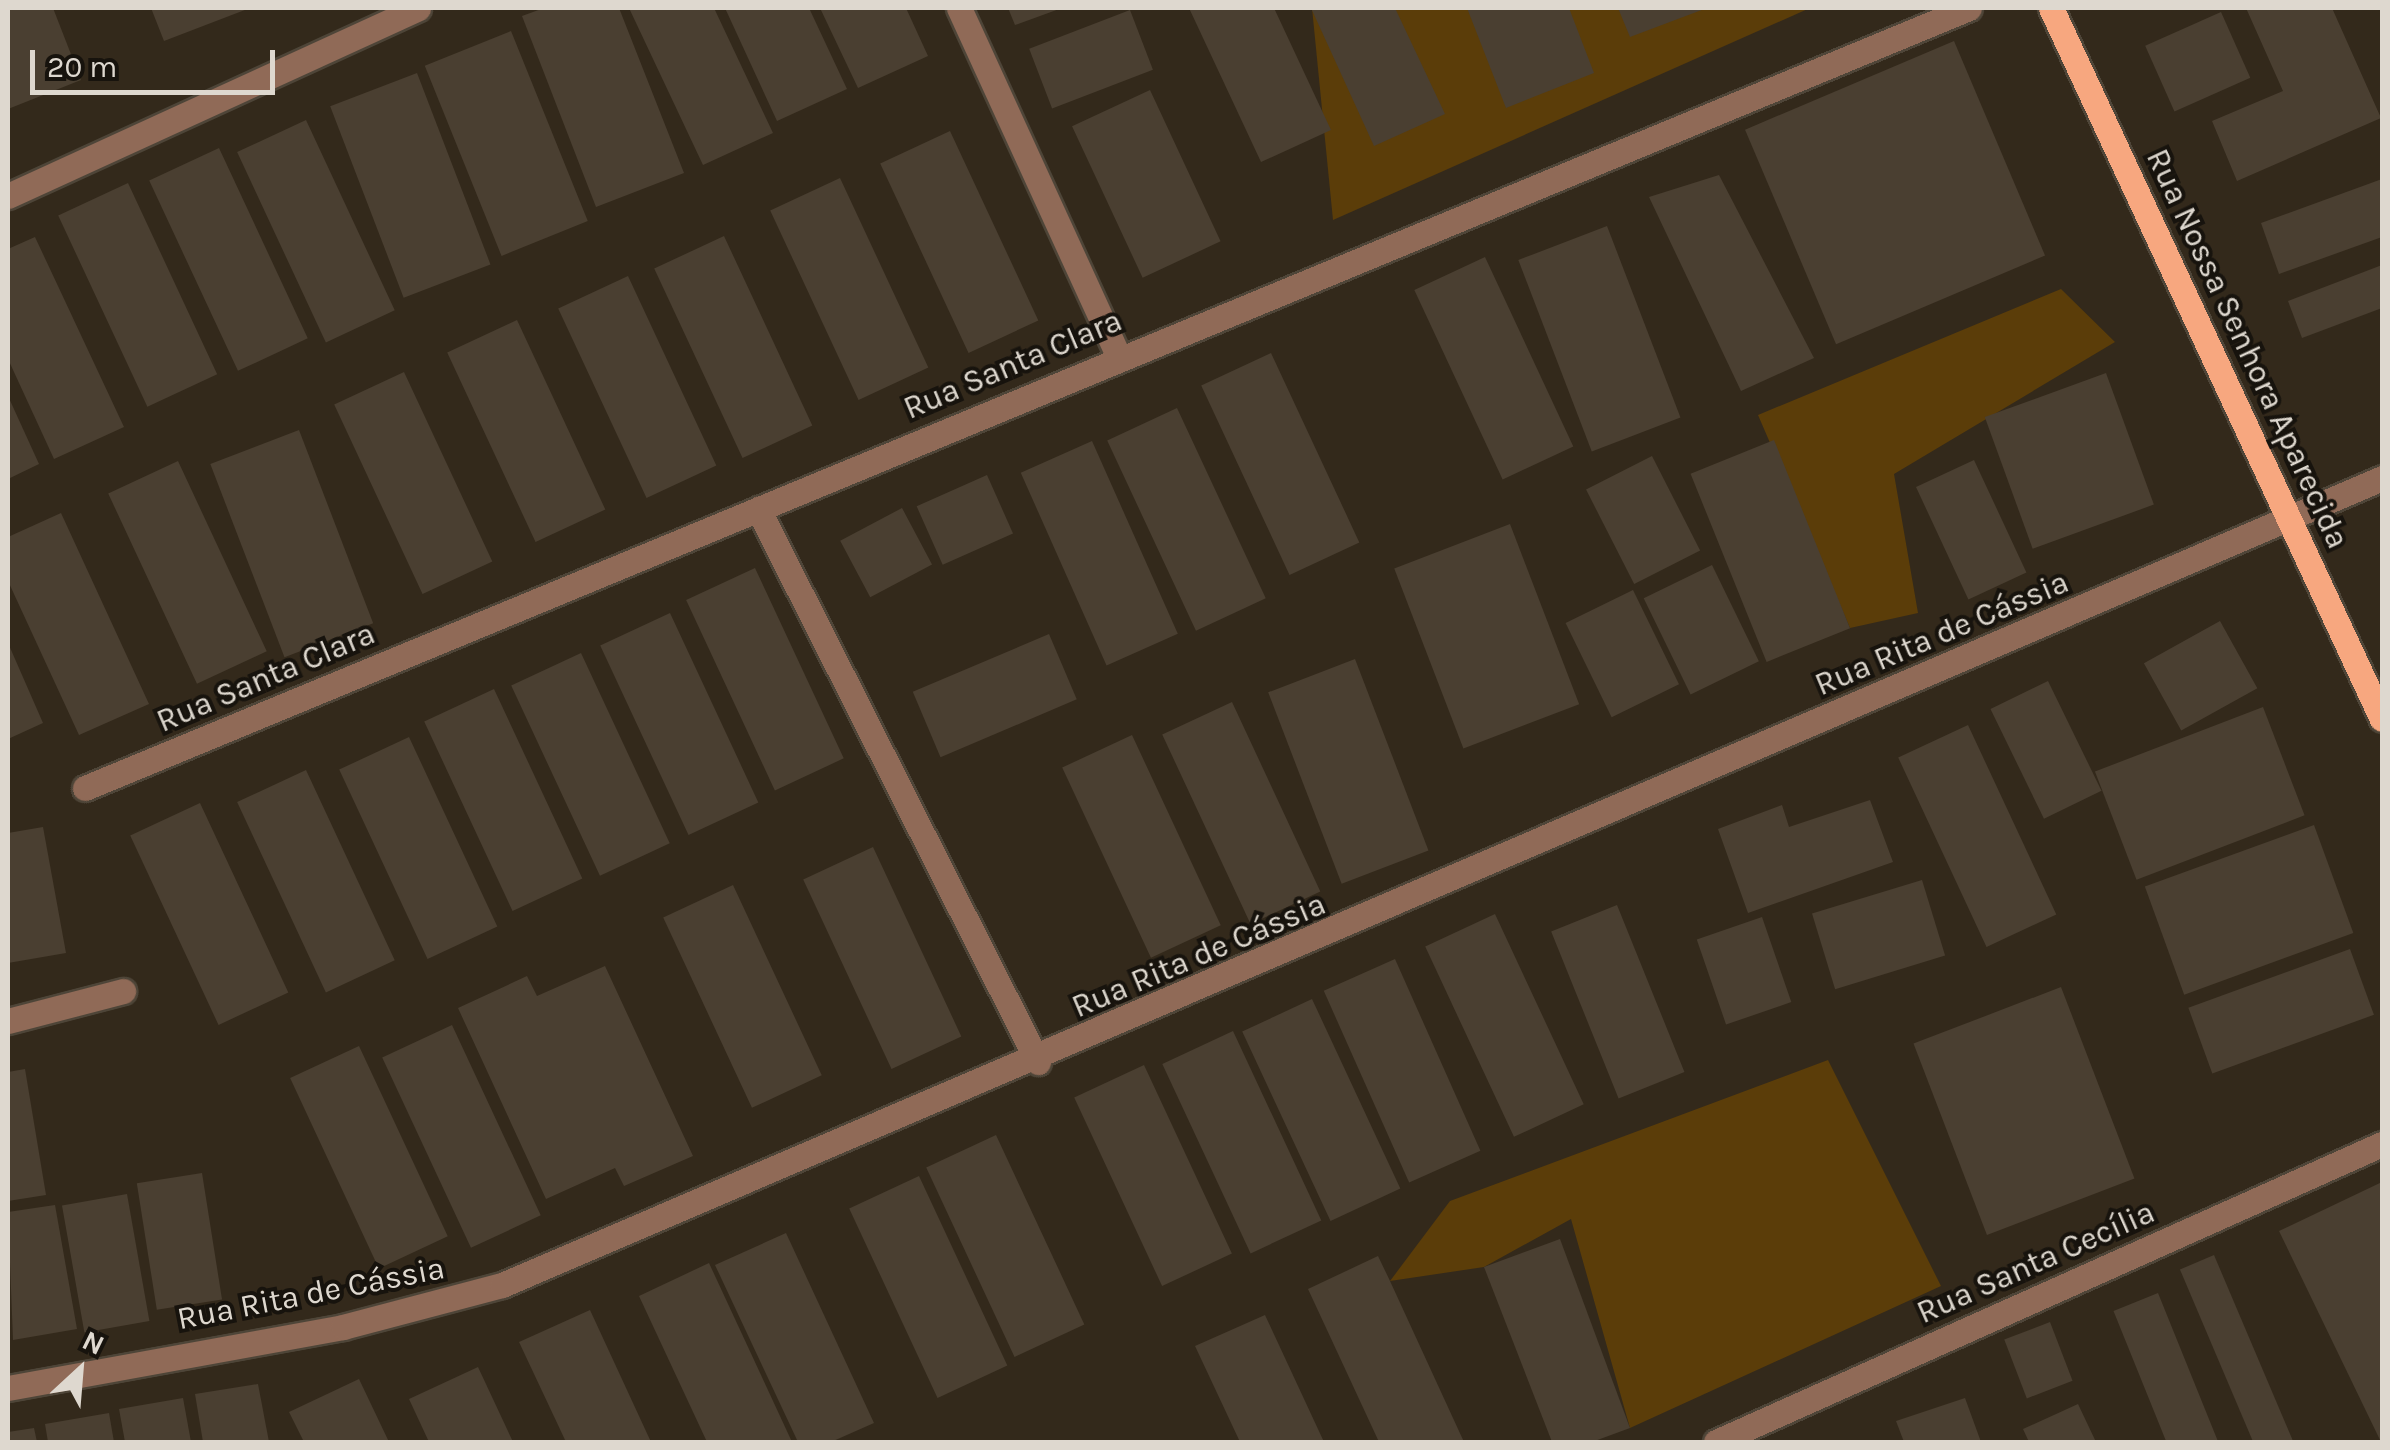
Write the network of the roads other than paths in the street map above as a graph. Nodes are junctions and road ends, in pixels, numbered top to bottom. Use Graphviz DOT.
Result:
graph roads {
  1 [pos="418,8"];
  2 [pos="959,8"];
  3 [pos="1969,8"];
  4 [pos="2052,8"];
  5 [pos="8,196"];
  6 [pos="1118,356"];
  7 [pos="2382,478"];
  8 [pos="758,509"];
  9 [pos="2290,518"];
  10 [pos="2382,719"];
  11 [pos="85,788"];
  12 [pos="123,991"];
  13 [pos="8,1020"];
  14 [pos="1038,1062"];
  15 [pos="2382,1144"];
  16 [pos="8,1388"];
  17 [pos="1716,1442"];
  1 -- 5 [label="street"];
  2 -- 6 [label="street"];
  3 -- 6 [label="street, Rua Santa Clara"];
  4 -- 9 [label="main road, Rua Nossa Senhora Aparecida"];
  6 -- 8 [label="street, Rua Santa Clara"];
  7 -- 9 [label="street, Rua Rita de Cássia"];
  8 -- 11 [label="street, Rua Santa Clara"];
  8 -- 14 [label="street"];
  9 -- 10 [label="main road, Rua Nossa Senhora Aparecida"];
  9 -- 14 [label="street, Rua Rita de Cássia"];
  12 -- 13 [label="street"];
  14 -- 16 [label="street, Rua Rita de Cássia"];
  15 -- 17 [label="street, Rua Santa Cecília"];
}
